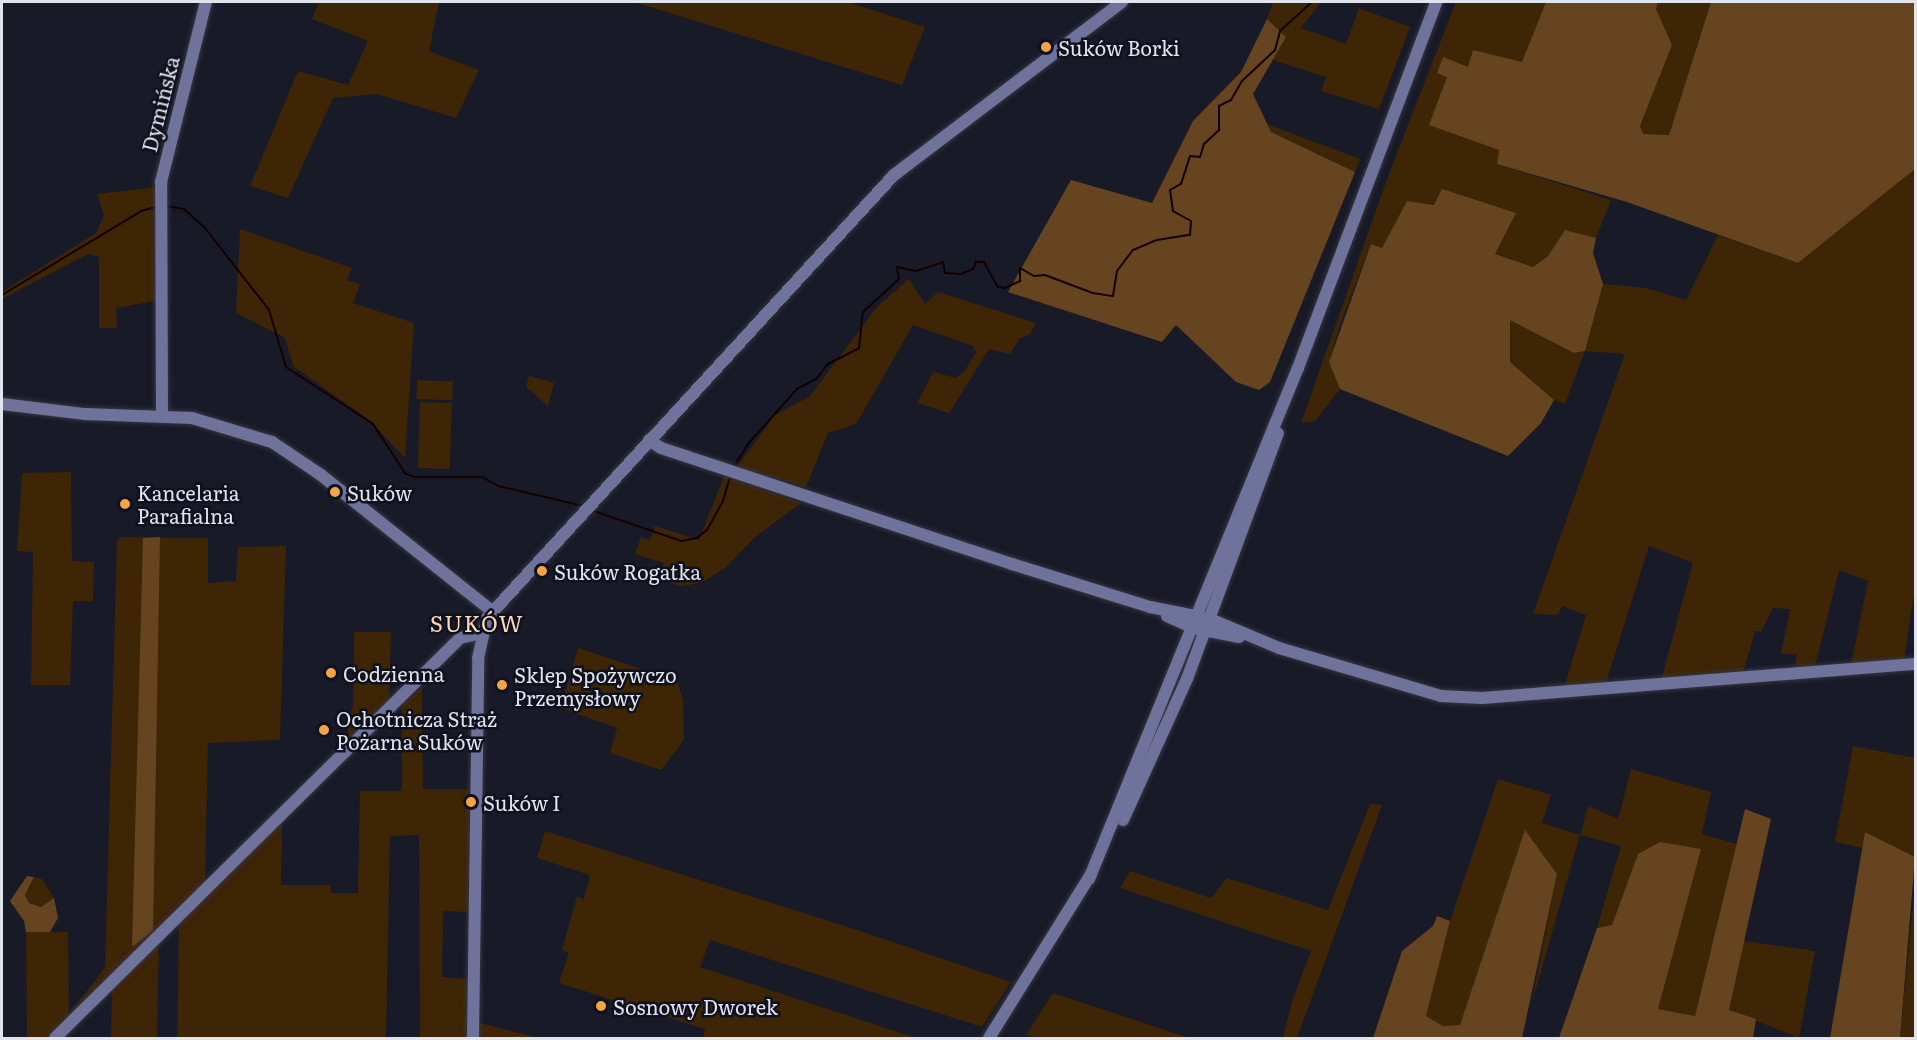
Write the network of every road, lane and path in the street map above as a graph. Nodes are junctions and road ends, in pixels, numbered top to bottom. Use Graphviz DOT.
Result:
graph roads {
  1 [pos="206,2"];
  2 [pos="1122,2"];
  3 [pos="1436,2"];
  4 [pos="2,404"];
  5 [pos="162,417"];
  6 [pos="649,440"];
  7 [pos="492,611"];
  8 [pos="1202,624"];
  9 [pos="480,640"];
  10 [pos="1916,664"];
  11 [pos="55,1038"];
  12 [pos="473,1038"];
  13 [pos="989,1038"];
  1 -- 5 [label="street, Dymińska"];
  2 -- 6 [label="street"];
  3 -- 8 [label="street"];
  4 -- 5 [label="street"];
  5 -- 7 [label="street"];
  6 -- 7 [label="street"];
  6 -- 8 [label="street"];
  7 -- 9 [label="street"];
  8 -- 10 [label="street"];
  8 -- 13 [label="street"];
  9 -- 11 [label="street"];
  9 -- 12 [label="street"];
}
